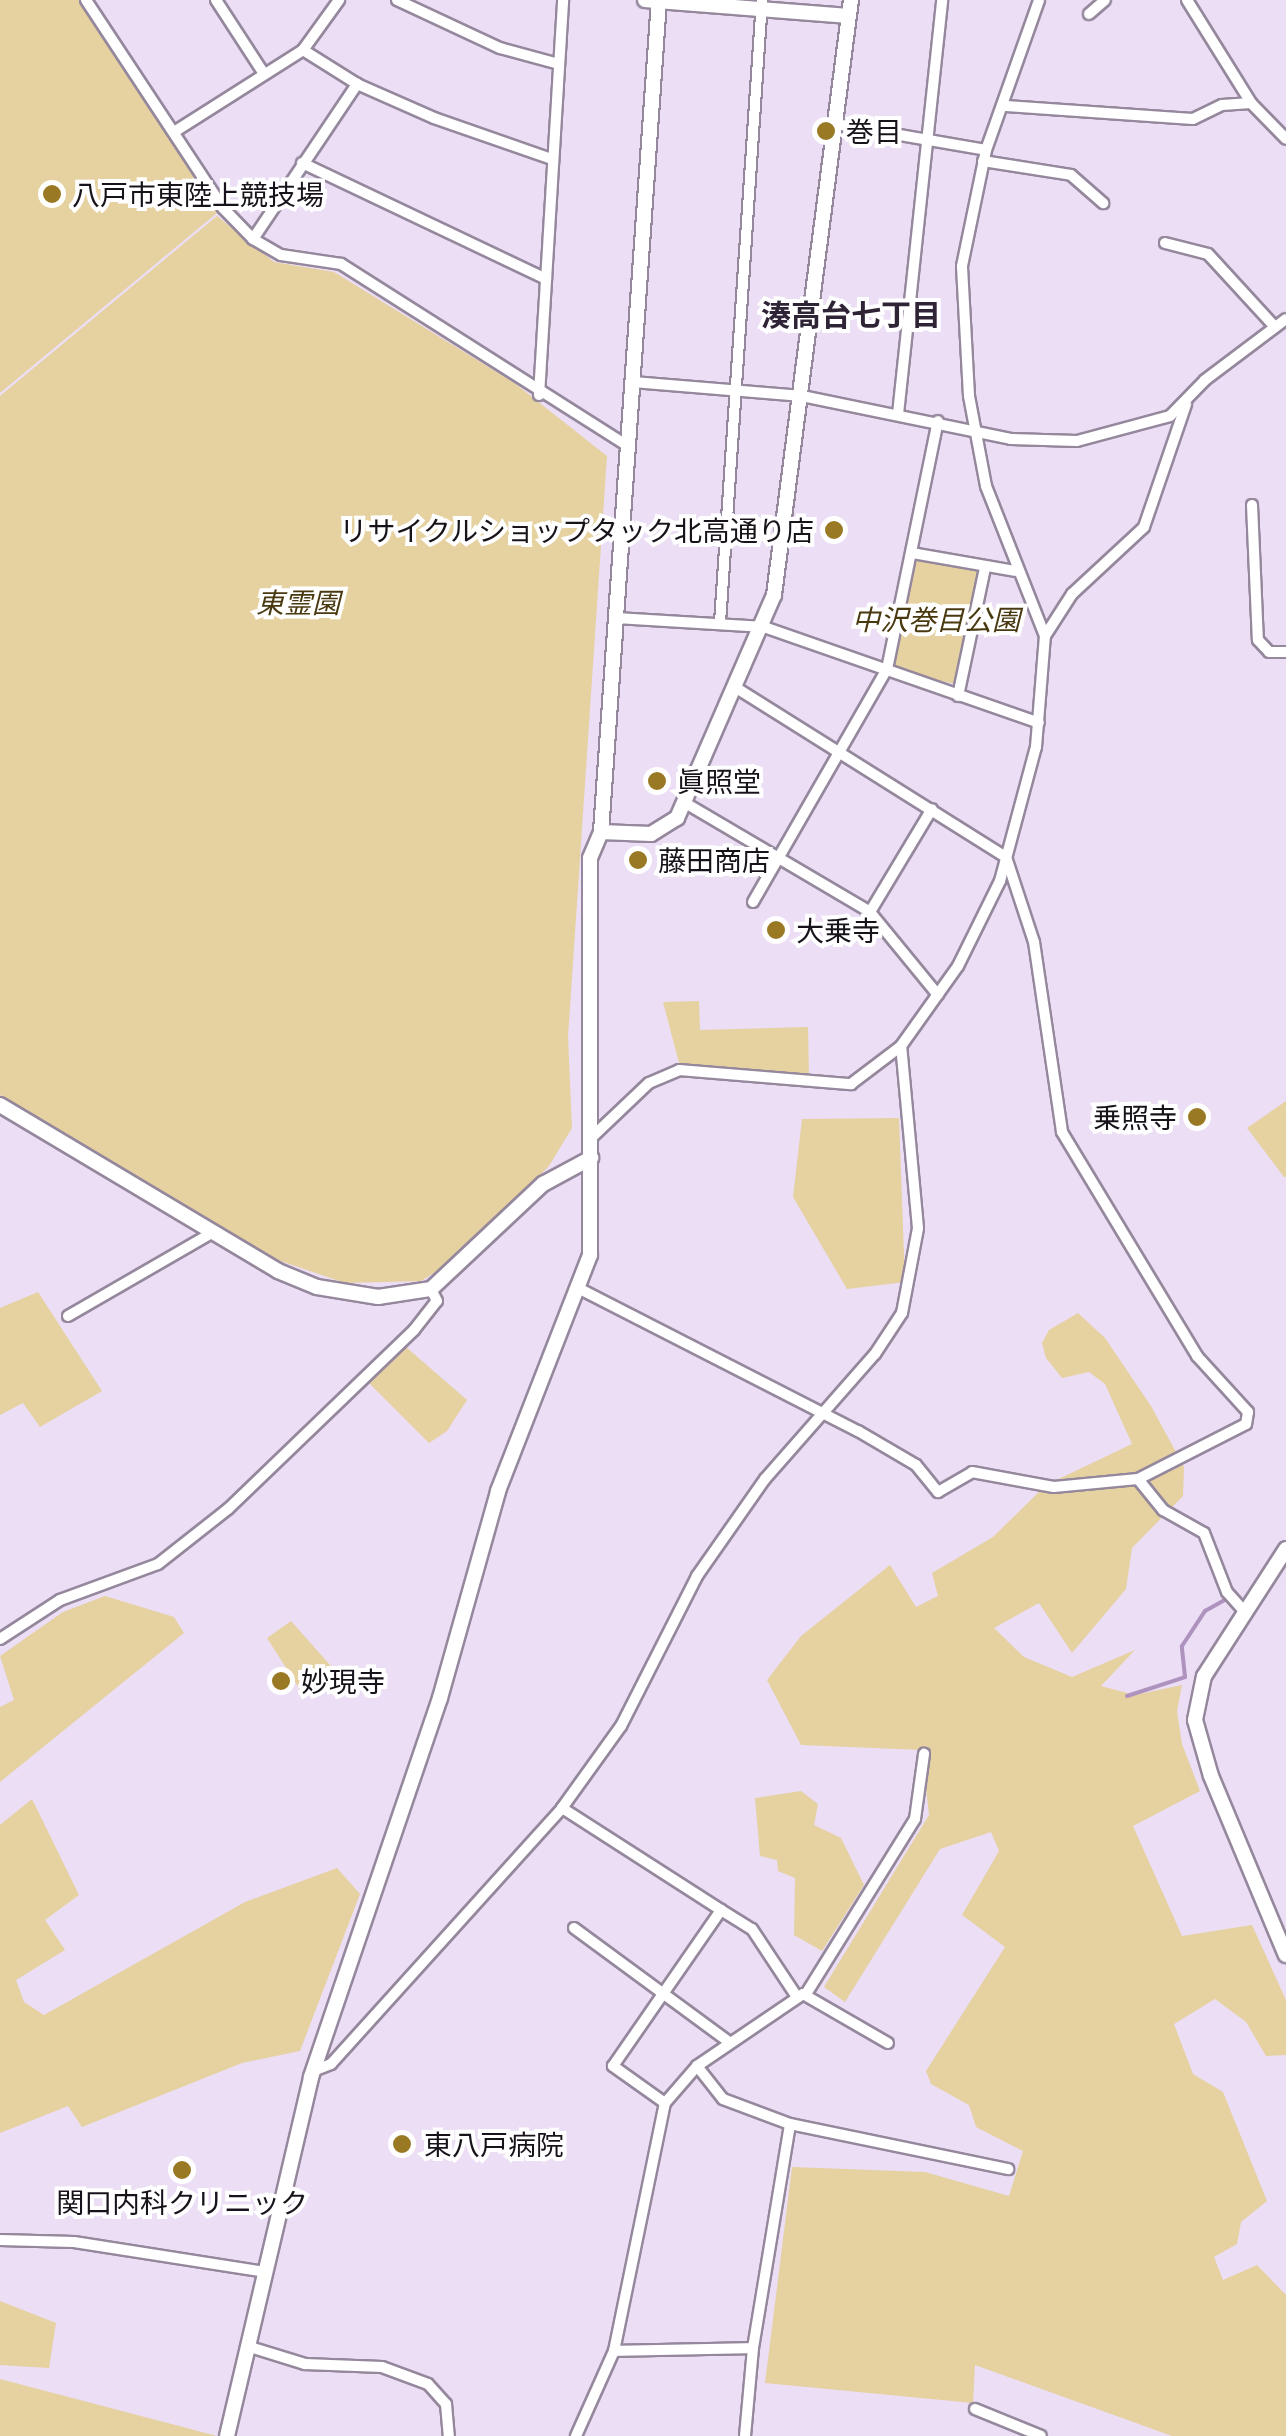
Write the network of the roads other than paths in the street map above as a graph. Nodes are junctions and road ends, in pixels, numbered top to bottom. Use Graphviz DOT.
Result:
graph roads {
  1 [pos="86,0"];
  2 [pos="216,0"];
  3 [pos="338,0"];
  4 [pos="397,0"];
  5 [pos="563,0"];
  6 [pos="851,0"];
  7 [pos="942,0"];
  8 [pos="1039,0"];
  9 [pos="1106,0"];
  10 [pos="1187,0"];
  11 [pos="654,1"];
  12 [pos="761,5"];
  13 [pos="1089,14"];
  14 [pos="848,16"];
  15 [pos="303,50"];
  16 [pos="559,64"];
  17 [pos="264,74"];
  18 [pos="357,84"];
  19 [pos="1251,102"];
  20 [pos="1006,106"];
  21 [pos="836,124"];
  22 [pos="174,132"];
  23 [pos="1285,133"];
  24 [pos="927,140"];
  25 [pos="984,156"];
  26 [pos="552,158"];
  27 [pos="302,164"];
  28 [pos="1103,203"];
  29 [pos="253,239"];
  30 [pos="1166,243"];
  31 [pos="546,279"];
  32 [pos="1286,319"];
  33 [pos="1275,328"];
  34 [pos="633,382"];
  35 [pos="734,390"];
  36 [pos="539,395"];
  37 [pos="802,396"];
  38 [pos="1186,404"];
  39 [pos="898,414"];
  40 [pos="938,421"];
  41 [pos="974,429"];
  42 [pos="629,447"];
  43 [pos="1252,505"];
  44 [pos="912,552"];
  45 [pos="985,568"];
  46 [pos="1015,571"];
  47 [pos="617,618"];
  48 [pos="720,623"];
  49 [pos="764,626"];
  50 [pos="1046,636"];
  51 [pos="1286,652"];
  52 [pos="886,669"];
  53 [pos="738,689"];
  54 [pos="958,696"];
  55 [pos="1039,723"];
  56 [pos="840,749"];
  57 [pos="687,804"];
  58 [pos="932,809"];
  59 [pos="602,832"];
  60 [pos="778,856"];
  61 [pos="1006,858"];
  62 [pos="752,902"];
  63 [pos="870,912"];
  64 [pos="938,995"];
  65 [pos="901,1046"];
  66 [pos="0,1106"];
  67 [pos="590,1139"];
  68 [pos="591,1158"];
  69 [pos="210,1234"];
  70 [pos="431,1288"];
  71 [pos="580,1289"];
  72 [pos="68,1316"];
  73 [pos="818,1412"];
  74 [pos="1138,1479"];
  75 [pos="1286,1549"];
  76 [pos="1242,1610"];
  77 [pos="0,1638"];
  78 [pos="924,1754"];
  79 [pos="562,1808"];
  80 [pos="720,1910"];
  81 [pos="574,1928"];
  82 [pos="1286,1955"];
  83 [pos="663,1994"];
  84 [pos="802,1996"];
  85 [pos="729,2042"];
  86 [pos="888,2043"];
  87 [pos="698,2066"];
  88 [pos="314,2071"];
  89 [pos="665,2103"];
  90 [pos="790,2124"];
  91 [pos="1008,2169"];
  92 [pos="0,2240"];
  93 [pos="266,2272"];
  94 [pos="250,2347"];
  95 [pos="753,2348"];
  96 [pos="614,2352"];
  97 [pos="975,2408"];
  98 [pos="227,2436"];
  99 [pos="449,2436"];
  100 [pos="576,2436"];
  101 [pos="745,2436"];
  102 [pos="1041,2436"];
  1 -- 22 [label="street"];
  2 -- 17 [label="street"];
  3 -- 15 [label="street"];
  4 -- 16 [label="street"];
  5 -- 16 [label="street"];
  6 -- 14 [label="street"];
  7 -- 24 [label="street"];
  8 -- 20 [label="street"];
  9 -- 13 [label="street"];
  10 -- 19 [label="street"];
  11 -- 12 [label="street"];
  11 -- 34 [label="street"];
  12 -- 14 [label="street"];
  12 -- 35 [label="street"];
  14 -- 21 [label="street"];
  15 -- 17 [label="street"];
  15 -- 18 [label="street"];
  16 -- 26 [label="street"];
  17 -- 22 [label="street"];
  18 -- 26 [label="street"];
  18 -- 27 [label="street"];
  19 -- 20 [label="street"];
  19 -- 23 [label="street"];
  20 -- 25 [label="street"];
  21 -- 24 [label="street"];
  21 -- 37 [label="street"];
  22 -- 29 [label="street"];
  24 -- 25 [label="street"];
  24 -- 39 [label="street"];
  25 -- 28 [label="street"];
  25 -- 41 [label="street"];
  26 -- 31 [label="street"];
  27 -- 29 [label="street"];
  27 -- 31 [label="street"];
  29 -- 36 [label="street"];
  30 -- 33 [label="street"];
  31 -- 36 [label="street"];
  32 -- 33 [label="street"];
  33 -- 38 [label="street"];
  34 -- 35 [label="street"];
  34 -- 42 [label="street"];
  35 -- 37 [label="street"];
  35 -- 48 [label="street"];
  36 -- 42 [label="street"];
  37 -- 39 [label="street"];
  37 -- 49 [label="street"];
  38 -- 41 [label="street"];
  38 -- 50 [label="street"];
  39 -- 40 [label="street"];
  40 -- 41 [label="street"];
  40 -- 44 [label="street"];
  41 -- 46 [label="street"];
  42 -- 47 [label="street"];
  43 -- 51 [label="street"];
  44 -- 45 [label="street"];
  44 -- 52 [label="street"];
  45 -- 46 [label="street"];
  45 -- 54 [label="street"];
  46 -- 50 [label="street"];
  47 -- 48 [label="street"];
  47 -- 59 [label="street"];
  48 -- 49 [label="street"];
  49 -- 52 [label="street"];
  49 -- 53 [label="street"];
  50 -- 55 [label="street"];
  52 -- 54 [label="street"];
  52 -- 56 [label="street"];
  53 -- 56 [label="street"];
  53 -- 57 [label="street"];
  54 -- 55 [label="street"];
  55 -- 61 [label="street"];
  56 -- 58 [label="street"];
  56 -- 60 [label="street"];
  57 -- 59 [label="street"];
  57 -- 60 [label="street"];
  58 -- 61 [label="street"];
  58 -- 63 [label="street"];
  59 -- 67 [label="street"];
  60 -- 62 [label="street"];
  60 -- 63 [label="street"];
  61 -- 64 [label="street"];
  61 -- 74 [label="street"];
  63 -- 64 [label="street"];
  64 -- 65 [label="street"];
  65 -- 67 [label="street"];
  65 -- 73 [label="street"];
  66 -- 69 [label="street"];
  67 -- 68 [label="street"];
  68 -- 70 [label="street"];
  68 -- 71 [label="street"];
  69 -- 70 [label="street"];
  69 -- 72 [label="street"];
  70 -- 77 [label="street"];
  71 -- 73 [label="street"];
  71 -- 88 [label="street"];
  73 -- 74 [label="street"];
  73 -- 79 [label="street"];
  74 -- 76 [label="street"];
  75 -- 76 [label="street"];
  76 -- 82 [label="street"];
  78 -- 84 [label="street"];
  79 -- 80 [label="street"];
  79 -- 88 [label="street"];
  80 -- 83 [label="street"];
  80 -- 84 [label="street"];
  81 -- 83 [label="street"];
  83 -- 85 [label="street"];
  83 -- 89 [label="street"];
  84 -- 85 [label="street"];
  84 -- 86 [label="street"];
  85 -- 87 [label="street"];
  87 -- 89 [label="street"];
  87 -- 90 [label="street"];
  88 -- 93 [label="street"];
  89 -- 96 [label="street"];
  90 -- 91 [label="street"];
  90 -- 95 [label="street"];
  92 -- 93 [label="street"];
  93 -- 94 [label="street"];
  94 -- 98 [label="street"];
  94 -- 99 [label="street"];
  95 -- 96 [label="street"];
  95 -- 101 [label="street"];
  96 -- 100 [label="street"];
  97 -- 102 [label="street"];
}
